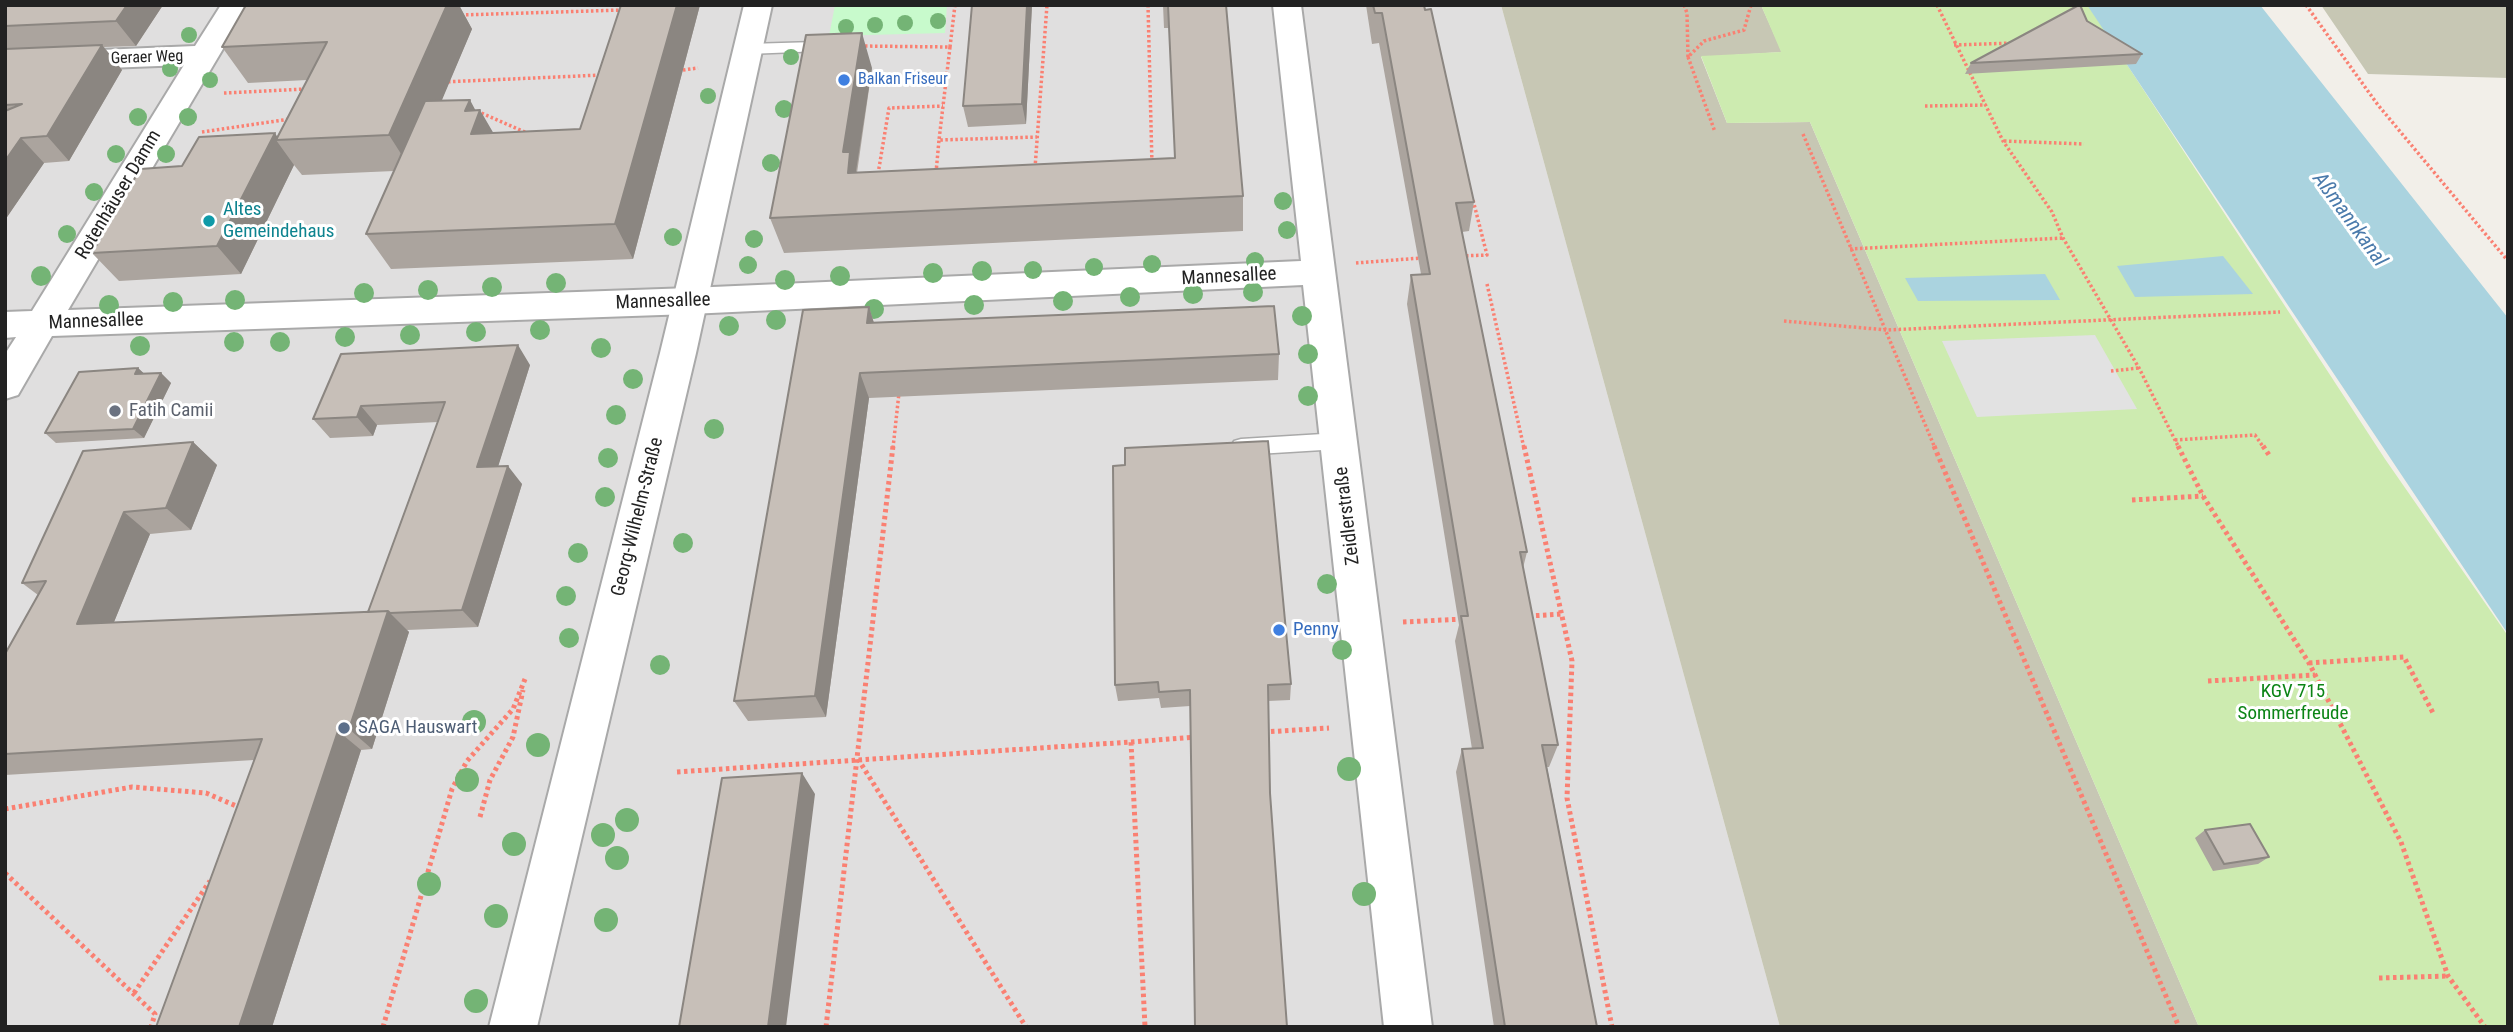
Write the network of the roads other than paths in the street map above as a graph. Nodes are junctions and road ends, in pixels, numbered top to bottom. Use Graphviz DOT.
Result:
graph roads {
  1 [pos="235,5"];
  2 [pos="758,5"];
  3 [pos="1287,5"];
  4 [pos="815,47"];
  5 [pos="748,49"];
  6 [pos="204,55"];
  7 [pos="5,63"];
  8 [pos="1320,272"];
  9 [pos="690,301"];
  10 [pos="41,324"];
  11 [pos="5,325"];
  12 [pos="5,385"];
  13 [pos="1339,441"];
  14 [pos="1219,448"];
  15 [pos="513,1027"];
  16 [pos="1408,1027"];
  1 -- 6 [label="street, Rotenhäuser Damm"];
  2 -- 5 [label="street, Georg-Wilhelm-Straße"];
  3 -- 8 [label="street, Zeidlerstraße"];
  4 -- 5 [label="lane"];
  5 -- 9 [label="street, Georg-Wilhelm-Straße"];
  6 -- 7 [label="street, Geraer Weg"];
  6 -- 10 [label="street, Rotenhäuser Damm"];
  8 -- 9 [label="street, Mannesallee"];
  8 -- 13 [label="street, Zeidlerstraße"];
  9 -- 10 [label="street, Mannesallee"];
  9 -- 15 [label="street, Georg-Wilhelm-Straße"];
  10 -- 11 [label="street, Mannesallee"];
  10 -- 12 [label="street, Rotenhäuser Damm"];
  13 -- 14 [label="lane"];
  13 -- 16 [label="street, Zeidlerstraße"];
}
